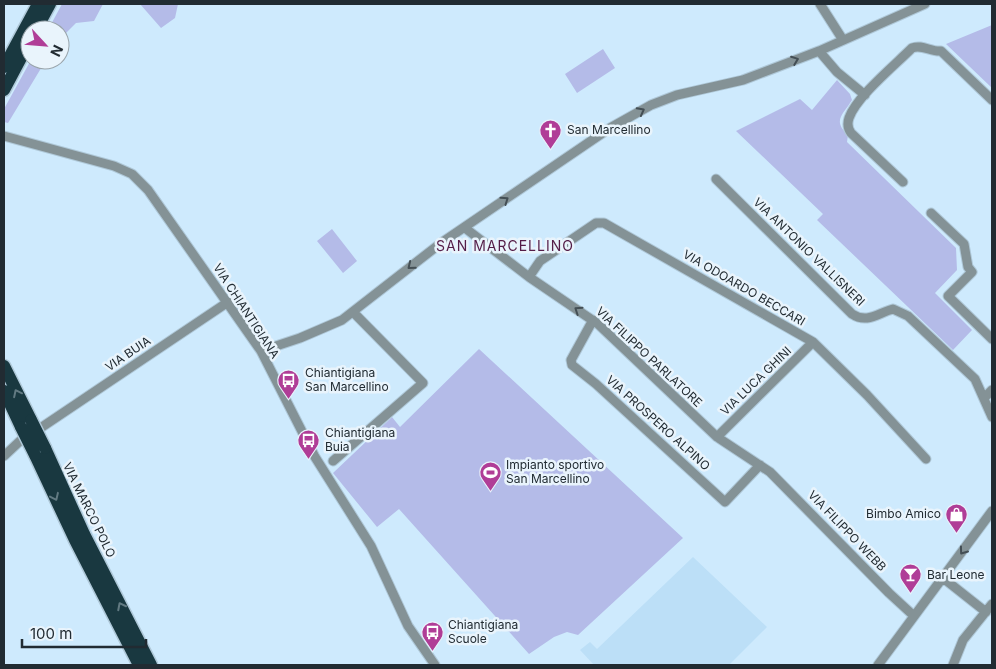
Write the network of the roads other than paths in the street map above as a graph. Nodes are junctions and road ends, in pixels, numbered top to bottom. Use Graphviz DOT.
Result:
graph roads {
  1 [pos="38,4"];
  2 [pos="50,4"];
  3 [pos="820,4"];
  4 [pos="924,4"];
  5 [pos="41,20"];
  6 [pos="843,40"];
  7 [pos="819,51"];
  8 [pos="20,60"];
  9 [pos="4,67"];
  10 [pos="4,90"];
  11 [pos="865,95"];
  12 [pos="992,100"];
  13 [pos="4,136"];
  14 [pos="716,179"];
  15 [pos="903,182"];
  16 [pos="931,213"];
  17 [pos="465,228"];
  18 [pos="529,277"];
  19 [pos="228,302"];
  20 [pos="353,312"];
  21 [pos="593,320"];
  22 [pos="992,339"];
  23 [pos="814,342"];
  24 [pos="260,351"];
  25 [pos="4,366"];
  26 [pos="992,390"];
  27 [pos="4,391"];
  28 [pos="984,398"];
  29 [pos="992,417"];
  30 [pos="26,424"];
  31 [pos="42,427"];
  32 [pos="716,437"];
  33 [pos="20,442"];
  34 [pos="40,452"];
  35 [pos="4,456"];
  36 [pos="926,459"];
  37 [pos="333,461"];
  38 [pos="760,465"];
  39 [pos="992,511"];
  40 [pos="943,578"];
  41 [pos="992,604"];
  42 [pos="986,612"];
  43 [pos="914,616"];
  44 [pos="139,665"];
  45 [pos="152,665"];
  46 [pos="435,665"];
  47 [pos="878,665"];
  48 [pos="953,665"];
  1 -- 9 [label="highway"];
  2 -- 5 [label="highway"];
  3 -- 6 [label="street"];
  4 -- 6 [label="street"];
  6 -- 7 [label="street"];
  7 -- 11 [label="street"];
  17 -- 7 [label="street, one-way"];
  8 -- 10 [label="highway"];
  11 -- 12 [label="street"];
  11 -- 15 [label="street"];
  13 -- 19 [label="street, VIA CHIANTIGIANA"];
  14 -- 28 [label="street, VIA ANTONIO VALLISNERI"];
  16 -- 22 [label="street"];
  17 -- 18 [label="street, VIA FILIPPO PARLATORE"];
  17 -- 20 [label="street, one-way"];
  21 -- 18 [label="street, VIA FILIPPO PARLATORE, one-way"];
  18 -- 23 [label="street, VIA ODOARDO BECCARI"];
  19 -- 24 [label="street, VIA CHIANTIGIANA"];
  19 -- 31 [label="street, VIA BUIA"];
  20 -- 24 [label="street"];
  20 -- 37 [label="street"];
  21 -- 32 [label="street, VIA FILIPPO PARLATORE"];
  21 -- 38 [label="street, VIA PROSPERO ALPINO"];
  23 -- 32 [label="street, VIA LUCA GHINI"];
  23 -- 36 [label="street, VIA ODOARDO BECCARI"];
  24 -- 46 [label="street, VIA CHIANTIGIANA"];
  30 -- 25 [label="highway, VIA MARCO POLO, one-way"];
  26 -- 28 [label="street"];
  27 -- 30 [label="highway, VIA MARCO POLO"];
  28 -- 29 [label="street, VIA ANTONIO VALLISNERI"];
  30 -- 34 [label="highway, VIA MARCO POLO, bridge"];
  32 -- 38 [label="street, VIA FILIPPO PARLATORE"];
  33 -- 35 [label="street"];
  34 -- 44 [label="highway, VIA MARCO POLO, one-way"];
  45 -- 34 [label="highway, VIA MARCO POLO, one-way"];
  38 -- 43 [label="street, VIA FILIPPO WEBB"];
  39 -- 40 [label="street, one-way"];
  40 -- 42 [label="street"];
  40 -- 43 [label="street"];
  41 -- 42 [label="street"];
  42 -- 48 [label="street"];
  43 -- 47 [label="street"];
}
